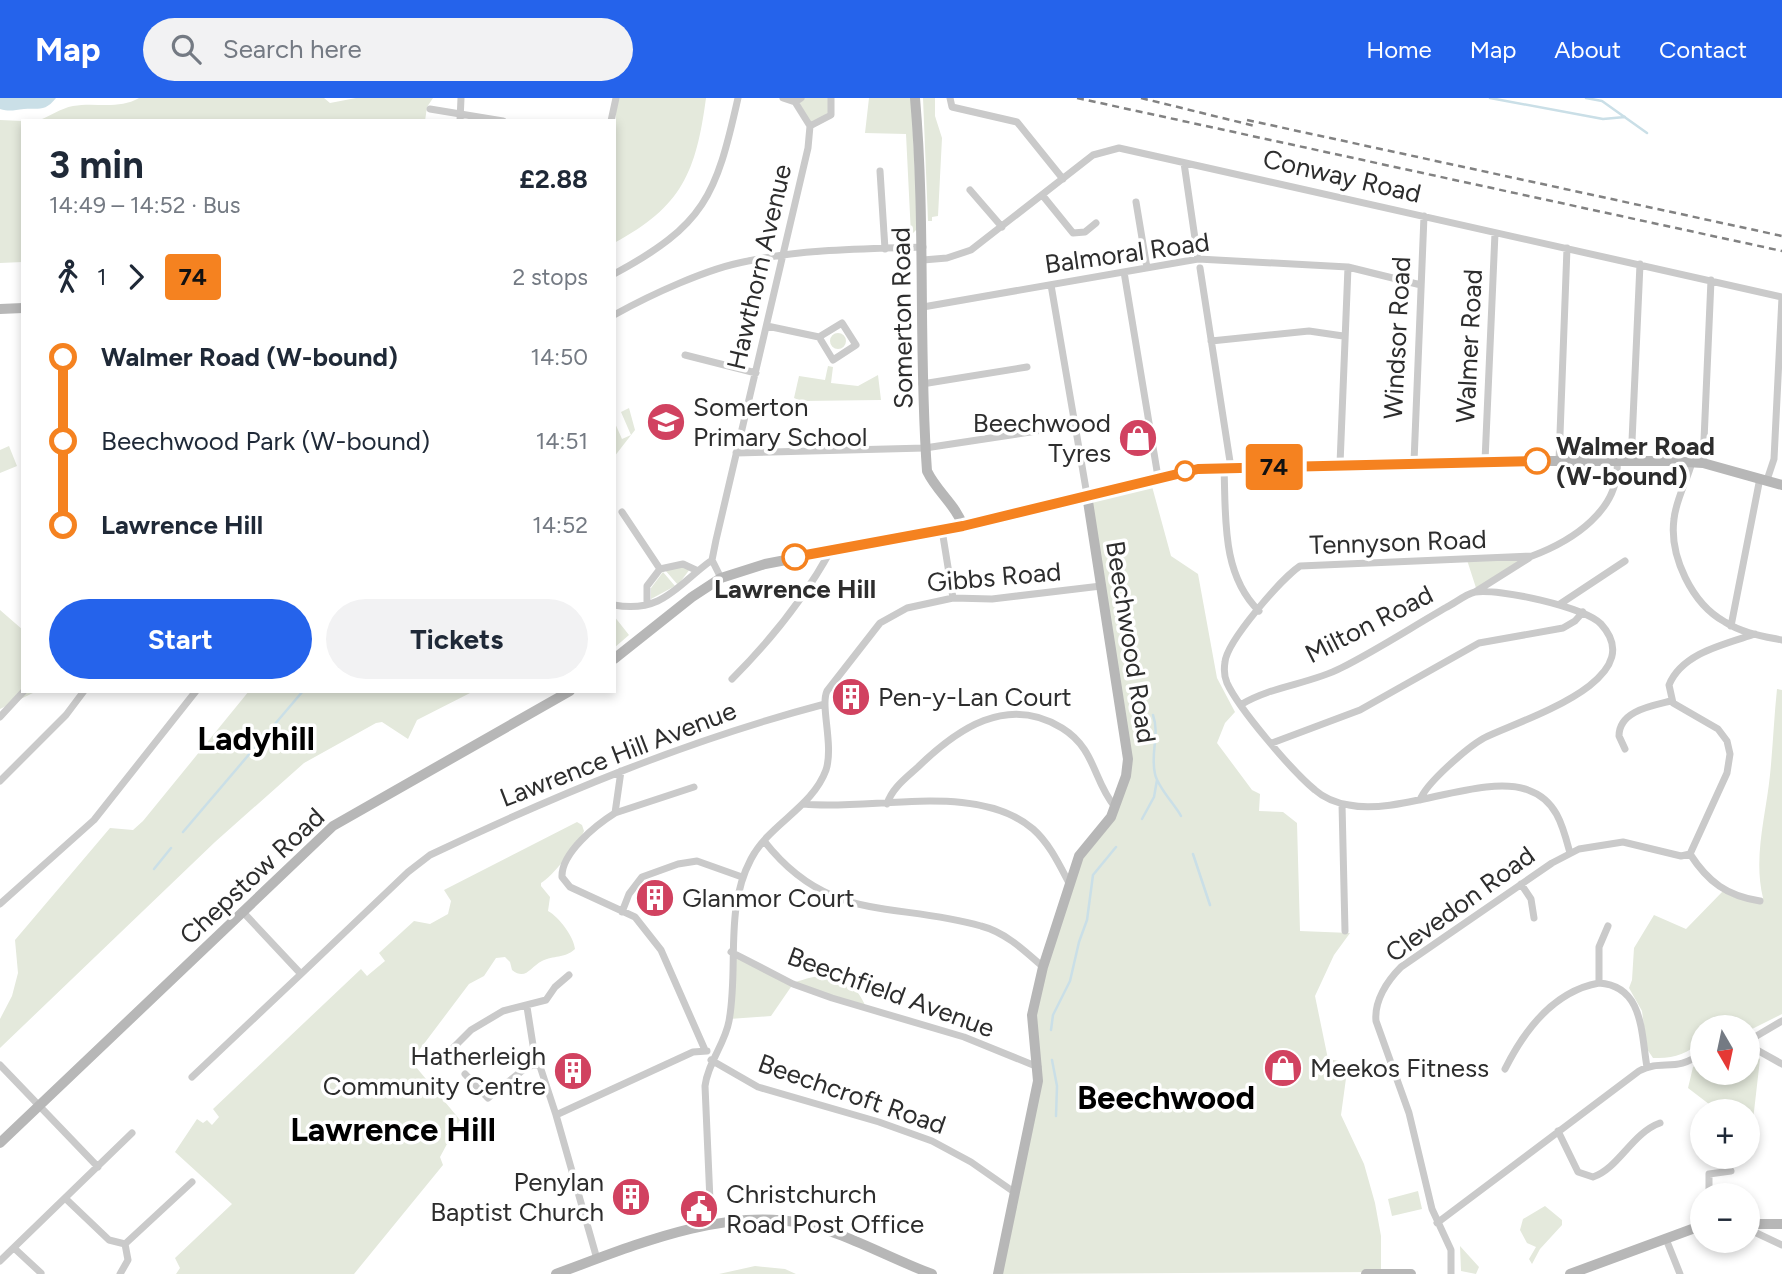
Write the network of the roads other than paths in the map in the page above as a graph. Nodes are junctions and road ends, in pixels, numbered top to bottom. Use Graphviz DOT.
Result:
graph roads {
  1 [pos="461,98"];
  2 [pos="616,98"];
  3 [pos="738,98"];
  4 [pos="783,98"];
  5 [pos="831,98"];
  6 [pos="915,98"];
  7 [pos="950,98"];
  8 [pos="798,100"];
  9 [pos="952,107"];
  10 [pos="430,109"];
  11 [pos="947,115"];
  12 [pos="460,117"];
  13 [pos="482,119"];
  14 [pos="611,119"];
  15 [pos="810,126"];
  16 [pos="1185,163"];
  17 [pos="880,171"];
  18 [pos="1063,179"];
  19 [pos="970,190"];
  20 [pos="1042,196"];
  21 [pos="1136,202"];
  22 [pos="1424,216"];
  23 [pos="1096,223"];
  24 [pos="1002,227"];
  25 [pos="1495,233"];
  26 [pos="923,247"];
  27 [pos="885,248"];
  28 [pos="1567,248"];
  29 [pos="782,255"];
  30 [pos="1198,259"];
  31 [pos="923,260"];
  32 [pos="1640,264"];
  33 [pos="1348,267"];
  34 [pos="1147,268"];
  35 [pos="1200,268"];
  36 [pos="1124,272"];
  37 [pos="616,273"];
  38 [pos="1712,280"];
  39 [pos="1051,285"];
  40 [pos="1421,285"];
  41 [pos="1782,297"];
  42 [pos="923,307"];
  43 [pos="21,308"];
  44 [pos="0,309"];
  45 [pos="616,314"];
  46 [pos="767,326"];
  47 [pos="1343,335"];
  48 [pos="819,337"];
  49 [pos="1211,341"];
  50 [pos="685,355"];
  51 [pos="1027,368"];
  52 [pos="755,373"];
  53 [pos="922,384"];
  54 [pos="1037,431"];
  55 [pos="1632,441"];
  56 [pos="925,448"];
  57 [pos="736,453"];
  58 [pos="1485,461"];
  59 [pos="1559,461"];
  60 [pos="1617,461"];
  61 [pos="1414,462"];
  62 [pos="1692,462"];
  63 [pos="1703,463"];
  64 [pos="1340,464"];
  65 [pos="1228,468"];
  66 [pos="1158,477"];
  67 [pos="1764,479"];
  68 [pos="1782,485"];
  69 [pos="1087,495"];
  70 [pos="622,512"];
  71 [pos="963,526"];
  72 [pos="942,530"];
  73 [pos="831,549"];
  74 [pos="1532,556"];
  75 [pos="712,560"];
  76 [pos="1625,561"];
  77 [pos="660,569"];
  78 [pos="698,571"];
  79 [pos="721,578"];
  80 [pos="1101,586"];
  81 [pos="1475,592"];
  82 [pos="953,598"];
  83 [pos="647,604"];
  84 [pos="1560,604"];
  85 [pos="616,605"];
  86 [pos="1259,611"];
  87 [pos="1583,612"];
  88 [pos="1731,626"];
  89 [pos="1755,634"];
  90 [pos="1782,640"];
  91 [pos="616,657"];
  92 [pos="732,679"];
  93 [pos="22,693"];
  94 [pos="82,693"];
  95 [pos="194,693"];
  96 [pos="566,693"];
  97 [pos="1671,701"];
  98 [pos="825,704"];
  99 [pos="1242,704"];
  100 [pos="0,717"];
  101 [pos="1272,743"];
  102 [pos="1625,749"];
  103 [pos="621,771"];
  104 [pos="0,781"];
  105 [pos="694,786"];
  106 [pos="1420,800"];
  107 [pos="803,804"];
  108 [pos="887,804"];
  109 [pos="1342,804"];
  110 [pos="1116,808"];
  111 [pos="615,813"];
  112 [pos="764,841"];
  113 [pos="1570,853"];
  114 [pos="1690,854"];
  115 [pos="742,877"];
  116 [pos="1069,883"];
  117 [pos="1521,884"];
  118 [pos="1760,901"];
  119 [pos="0,904"];
  120 [pos="242,911"];
  121 [pos="622,912"];
  122 [pos="1534,918"];
  123 [pos="1608,926"];
  124 [pos="1345,931"];
  125 [pos="732,952"];
  126 [pos="1043,967"];
  127 [pos="301,974"];
  128 [pos="569,975"];
  129 [pos="1599,983"];
  130 [pos="527,1007"];
  131 [pos="1782,1021"];
  132 [pos="1760,1035"];
  133 [pos="705,1050"];
  134 [pos="1760,1050"];
  135 [pos="444,1057"];
  136 [pos="713,1057"];
  137 [pos="1690,1060"];
  138 [pos="1782,1064"];
  139 [pos="0,1065"];
  140 [pos="539,1065"];
  141 [pos="1038,1067"];
  142 [pos="1647,1068"];
  143 [pos="1505,1069"];
  144 [pos="466,1074"];
  145 [pos="192,1077"];
  146 [pos="38,1107"];
  147 [pos="556,1115"];
  148 [pos="1660,1123"];
  149 [pos="1558,1131"];
  150 [pos="132,1133"];
  151 [pos="0,1143"];
  152 [pos="98,1167"];
  153 [pos="1731,1171"];
  154 [pos="192,1182"];
  155 [pos="1709,1183"];
  156 [pos="1014,1192"];
  157 [pos="66,1199"];
  158 [pos="1437,1223"];
  159 [pos="711,1224"];
  160 [pos="1782,1224"];
  161 [pos="1760,1225"];
  162 [pos="1690,1230"];
  163 [pos="1760,1233"];
  164 [pos="1666,1239"];
  165 [pos="125,1244"];
  166 [pos="1782,1245"];
  167 [pos="14,1248"];
  168 [pos="597,1259"];
  169 [pos="0,1261"];
  170 [pos="41,1273"];
  171 [pos="120,1274"];
  172 [pos="556,1274"];
  173 [pos="932,1274"];
  174 [pos="998,1274"];
  175 [pos="1366,1274"];
  176 [pos="1411,1274"];
  177 [pos="1451,1274"];
  178 [pos="1570,1274"];
  179 [pos="1680,1274"];
  1 -- 12 [label="street"];
  2 -- 14 [label="street"];
  3 -- 37 [label="street"];
  4 -- 8 [label="street"];
  5 -- 15 [label="street"];
  6 -- 26 [label="main road, Somerton Road"];
  7 -- 9 [label="street"];
  8 -- 15 [label="street"];
  9 -- 11 [label="street"];
  9 -- 18 [label="street"];
  10 -- 12 [label="street"];
  12 -- 13 [label="street"];
  15 -- 29 [label="street, Hawthorn Avenue"];
  16 -- 18 [label="street, Conway Road"];
  16 -- 22 [label="street, Conway Road"];
  16 -- 30 [label="street"];
  17 -- 27 [label="street"];
  18 -- 20 [label="street, Conway Road"];
  19 -- 24 [label="street"];
  20 -- 23 [label="street"];
  20 -- 24 [label="street, Conway Road"];
  21 -- 34 [label="street"];
  22 -- 25 [label="street, Conway Road"];
  22 -- 40 [label="street, Windsor Road"];
  24 -- 31 [label="street, Conway Road"];
  25 -- 28 [label="street, Conway Road"];
  25 -- 58 [label="street, Walmer Road"];
  26 -- 27 [label="street"];
  26 -- 31 [label="main road, Somerton Road"];
  27 -- 29 [label="street"];
  28 -- 32 [label="street, Conway Road"];
  28 -- 59 [label="street"];
  29 -- 45 [label="street"];
  29 -- 46 [label="street, Hawthorn Avenue"];
  30 -- 33 [label="street, Balmoral Road"];
  30 -- 34 [label="street, Balmoral Road"];
  31 -- 42 [label="main road, Somerton Road"];
  32 -- 38 [label="street, Conway Road"];
  32 -- 55 [label="street"];
  33 -- 40 [label="street, Balmoral Road"];
  33 -- 47 [label="street"];
  34 -- 36 [label="street, Balmoral Road"];
  35 -- 49 [label="street"];
  36 -- 39 [label="street, Balmoral Road"];
  36 -- 66 [label="street"];
  38 -- 41 [label="street, Conway Road"];
  38 -- 63 [label="street"];
  39 -- 42 [label="street, Balmoral Road"];
  39 -- 69 [label="street"];
  40 -- 61 [label="street, Windsor Road"];
  41 -- 67 [label="street"];
  42 -- 53 [label="main road, Somerton Road"];
  43 -- 44 [label="main road"];
  46 -- 48 [label="street"];
  46 -- 52 [label="street, Hawthorn Avenue"];
  47 -- 49 [label="street"];
  47 -- 64 [label="street"];
  48 -- 48 [label="street"];
  49 -- 65 [label="street"];
  50 -- 52 [label="street"];
  51 -- 53 [label="street"];
  52 -- 57 [label="street, Hawthorn Avenue"];
  53 -- 56 [label="main road, Somerton Road"];
  54 -- 56 [label="street"];
  56 -- 57 [label="street"];
  56 -- 71 [label="main road, Somerton Road"];
  57 -- 75 [label="street, Hawthorn Avenue"];
  58 -- 59 [label="main road"];
  58 -- 61 [label="main road"];
  59 -- 60 [label="main road"];
  60 -- 62 [label="main road"];
  60 -- 74 [label="street, Tennyson Road"];
  61 -- 64 [label="main road"];
  62 -- 63 [label="main road"];
  62 -- 88 [label="street"];
  63 -- 67 [label="main road"];
  64 -- 65 [label="main road"];
  65 -- 66 [label="main road"];
  65 -- 86 [label="street"];
  66 -- 69 [label="main road"];
  67 -- 68 [label="main road"];
  67 -- 88 [label="street"];
  69 -- 71 [label="main road"];
  69 -- 80 [label="main road, Beechwood Road"];
  70 -- 77 [label="street"];
  71 -- 72 [label="main road"];
  72 -- 73 [label="main road"];
  72 -- 82 [label="street"];
  73 -- 79 [label="main road"];
  73 -- 92 [label="street"];
  74 -- 81 [label="street, Milton Road"];
  74 -- 86 [label="street, Tennyson Road"];
  75 -- 78 [label="street"];
  75 -- 79 [label="street"];
  76 -- 84 [label="street"];
  77 -- 78 [label="street"];
  77 -- 83 [label="street"];
  78 -- 83 [label="street"];
  79 -- 91 [label="main road"];
  80 -- 82 [label="street, Gibbs Road"];
  80 -- 110 [label="main road, Beechwood Road"];
  81 -- 84 [label="street, Milton Road"];
  81 -- 99 [label="street, Milton Road"];
  82 -- 98 [label="street, Gibbs Road"];
  83 -- 85 [label="street"];
  84 -- 87 [label="street, Milton Road"];
  86 -- 99 [label="street, Tennyson Road"];
  87 -- 101 [label="street"];
  87 -- 106 [label="street"];
  88 -- 89 [label="street"];
  89 -- 90 [label="street"];
  89 -- 97 [label="street"];
  93 -- 100 [label="street"];
  94 -- 104 [label="street"];
  95 -- 119 [label="street"];
  96 -- 120 [label="main road, Chepstow Road"];
  97 -- 102 [label="street"];
  97 -- 114 [label="street"];
  98 -- 103 [label="street, Lawrence Hill Avenue"];
  98 -- 107 [label="street"];
  99 -- 101 [label="street, Tennyson Road"];
  101 -- 109 [label="street, Tennyson Road"];
  103 -- 111 [label="street"];
  103 -- 127 [label="street, Lawrence Hill Avenue"];
  105 -- 111 [label="street"];
  106 -- 109 [label="street"];
  106 -- 113 [label="street"];
  107 -- 108 [label="street"];
  107 -- 112 [label="street"];
  108 -- 110 [label="street"];
  108 -- 116 [label="street"];
  109 -- 124 [label="street"];
  110 -- 116 [label="main road, Beechwood Road"];
  111 -- 121 [label="street"];
  112 -- 115 [label="street"];
  112 -- 126 [label="street"];
  113 -- 114 [label="street, Clevedon Road"];
  113 -- 117 [label="street, Clevedon Road"];
  114 -- 118 [label="street"];
  115 -- 121 [label="street"];
  115 -- 125 [label="street"];
  116 -- 126 [label="main road, Beechwood Road"];
  117 -- 122 [label="street"];
  117 -- 158 [label="street, Clevedon Road"];
  120 -- 127 [label="street"];
  120 -- 146 [label="main road, Chepstow Road"];
  121 -- 133 [label="street"];
  123 -- 129 [label="street"];
  125 -- 136 [label="street"];
  125 -- 141 [label="street, Beechfield Avenue"];
  126 -- 141 [label="main road, Beechwood Road"];
  127 -- 145 [label="street, Lawrence Hill Avenue"];
  128 -- 130 [label="street"];
  129 -- 142 [label="street"];
  129 -- 143 [label="street"];
  130 -- 135 [label="street"];
  130 -- 140 [label="street"];
  131 -- 132 [label="street"];
  133 -- 136 [label="street, Beechcroft Road"];
  133 -- 147 [label="street"];
  134 -- 138 [label="street"];
  136 -- 156 [label="street, Beechcroft Road"];
  136 -- 159 [label="street"];
  137 -- 142 [label="street"];
  139 -- 146 [label="street"];
  140 -- 144 [label="street"];
  140 -- 147 [label="street"];
  141 -- 156 [label="main road, Beechwood Road"];
  142 -- 149 [label="street"];
  146 -- 151 [label="main road, Chepstow Road"];
  146 -- 152 [label="street"];
  147 -- 168 [label="street"];
  148 -- 149 [label="street"];
  149 -- 158 [label="street"];
  150 -- 152 [label="street"];
  152 -- 157 [label="street"];
  153 -- 155 [label="street"];
  154 -- 165 [label="street"];
  156 -- 174 [label="main road, Beechwood Road"];
  157 -- 165 [label="street"];
  157 -- 167 [label="street"];
  158 -- 177 [label="street, Clevedon Road"];
  159 -- 168 [label="main road"];
  159 -- 173 [label="main road"];
  160 -- 161 [label="main road"];
  162 -- 164 [label="main road"];
  163 -- 166 [label="street"];
  164 -- 178 [label="main road"];
  164 -- 179 [label="street"];
  165 -- 171 [label="street"];
  167 -- 169 [label="street"];
  167 -- 170 [label="street"];
  168 -- 172 [label="main road"];
  175 -- 176 [label="main road"];
}
